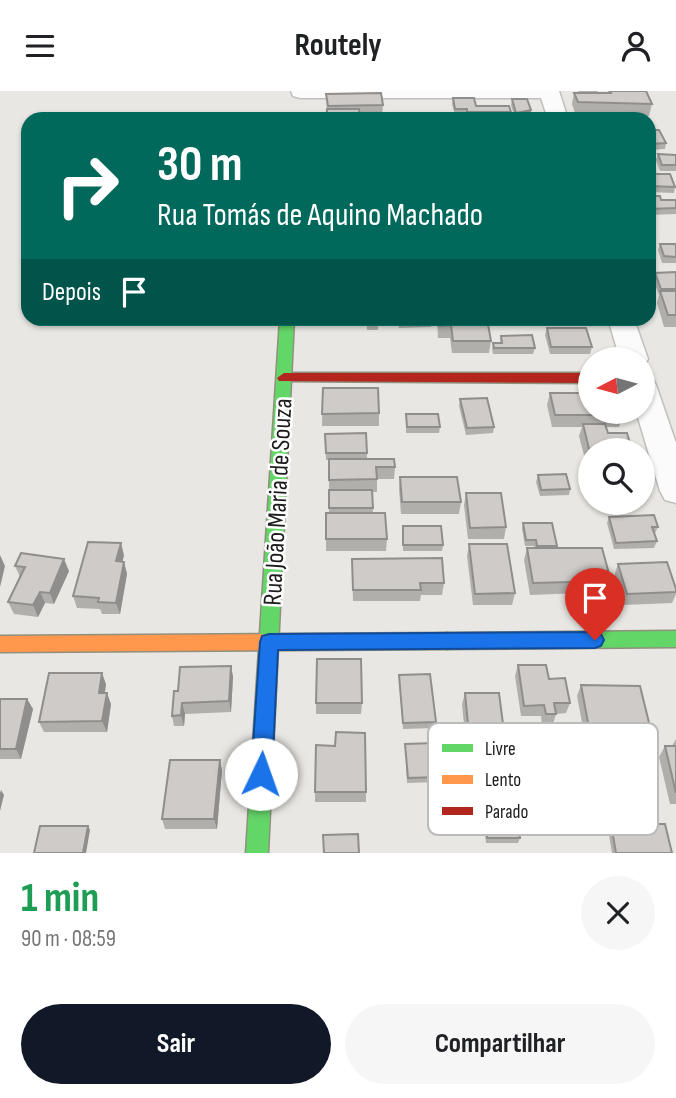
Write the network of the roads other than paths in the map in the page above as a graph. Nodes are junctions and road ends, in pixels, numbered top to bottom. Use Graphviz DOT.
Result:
graph roads {
  1 [pos="549,91"];
  2 [pos="300,96"];
  3 [pos="556,112"];
  4 [pos="287,326"];
  5 [pos="623,326"];
  6 [pos="630,347"];
  7 [pos="284,378"];
  8 [pos="578,378"];
  9 [pos="655,424"];
  10 [pos="676,491"];
  11 [pos="676,639"];
  12 [pos="269,642"];
  13 [pos="0,644"];
  14 [pos="257,853"];
  1 -- 2 [label="street"];
  1 -- 3 [label="street"];
  4 -- 7 [label="street, Rua João Maria de Souza"];
  5 -- 6 [label="street"];
  7 -- 8 [label="street"];
  7 -- 12 [label="street, Rua João Maria de Souza"];
  9 -- 10 [label="street"];
  11 -- 12 [label="street"];
  12 -- 13 [label="street"];
  12 -- 14 [label="street, Rua João Maria de Souza"];
}
